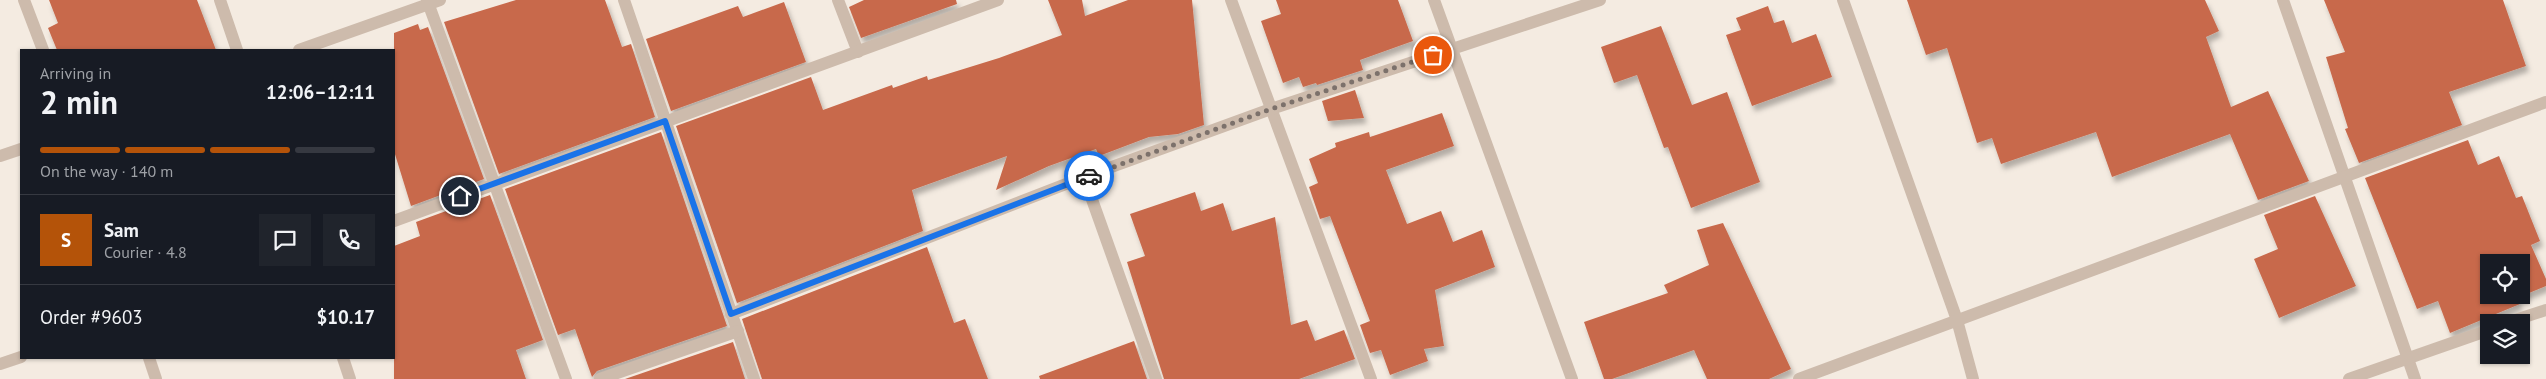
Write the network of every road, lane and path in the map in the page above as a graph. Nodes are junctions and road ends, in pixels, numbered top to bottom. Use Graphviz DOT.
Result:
graph roads {
  1 [pos="24,0"];
  2 [pos="220,0"];
  3 [pos="624,0"];
  4 [pos="838,0"];
  5 [pos="998,0"];
  6 [pos="1231,0"];
  7 [pos="1434,0"];
  8 [pos="1600,0"];
  9 [pos="1843,0"];
  10 [pos="2282,0"];
  11 [pos="432,1"];
  12 [pos="43,49"];
  13 [pos="237,49"];
  14 [pos="302,49"];
  15 [pos="1451,49"];
  16 [pos="858,52"];
  17 [pos="2546,102"];
  18 [pos="1271,109"];
  19 [pos="665,121"];
  20 [pos="20,149"];
  21 [pos="0,156"];
  22 [pos="1084,177"];
  23 [pos="2344,177"];
  24 [pos="494,184"];
  25 [pos="395,221"];
  26 [pos="2546,310"];
  27 [pos="731,314"];
  28 [pos="2530,315"];
  29 [pos="1957,320"];
  30 [pos="738,331"];
  31 [pos="2480,333"];
  32 [pos="20,356"];
  33 [pos="2408,357"];
  34 [pos="149,359"];
  35 [pos="343,359"];
  36 [pos="0,364"];
  37 [pos="156,379"];
  38 [pos="350,379"];
  39 [pos="566,379"];
  40 [pos="600,379"];
  41 [pos="754,379"];
  42 [pos="1156,379"];
  43 [pos="1371,379"];
  44 [pos="1572,379"];
  45 [pos="1799,379"];
  46 [pos="1973,379"];
  47 [pos="2349,379"];
  48 [pos="2415,379"];
  1 -- 12 [label="street"];
  2 -- 13 [label="street"];
  3 -- 19 [label="street"];
  4 -- 16 [label="street"];
  5 -- 16 [label="street"];
  6 -- 18 [label="street"];
  7 -- 15 [label="street"];
  8 -- 15 [label="street"];
  9 -- 29 [label="street"];
  10 -- 23 [label="street"];
  11 -- 14 [label="street"];
  11 -- 24 [label="street"];
  15 -- 18 [label="street"];
  15 -- 44 [label="street"];
  16 -- 19 [label="street"];
  17 -- 23 [label="street"];
  18 -- 22 [label="street"];
  18 -- 43 [label="street"];
  19 -- 24 [label="street"];
  19 -- 27 [label="street"];
  20 -- 21 [label="street"];
  22 -- 27 [label="street"];
  22 -- 42 [label="street"];
  23 -- 29 [label="street"];
  23 -- 33 [label="street"];
  24 -- 25 [label="street"];
  24 -- 39 [label="street"];
  26 -- 28 [label="street"];
  27 -- 30 [label="street"];
  29 -- 45 [label="street"];
  29 -- 46 [label="street"];
  30 -- 40 [label="street"];
  30 -- 41 [label="street"];
  31 -- 33 [label="street"];
  32 -- 36 [label="street"];
  33 -- 47 [label="street"];
  33 -- 48 [label="street"];
  34 -- 37 [label="street"];
  35 -- 38 [label="street"];
}
